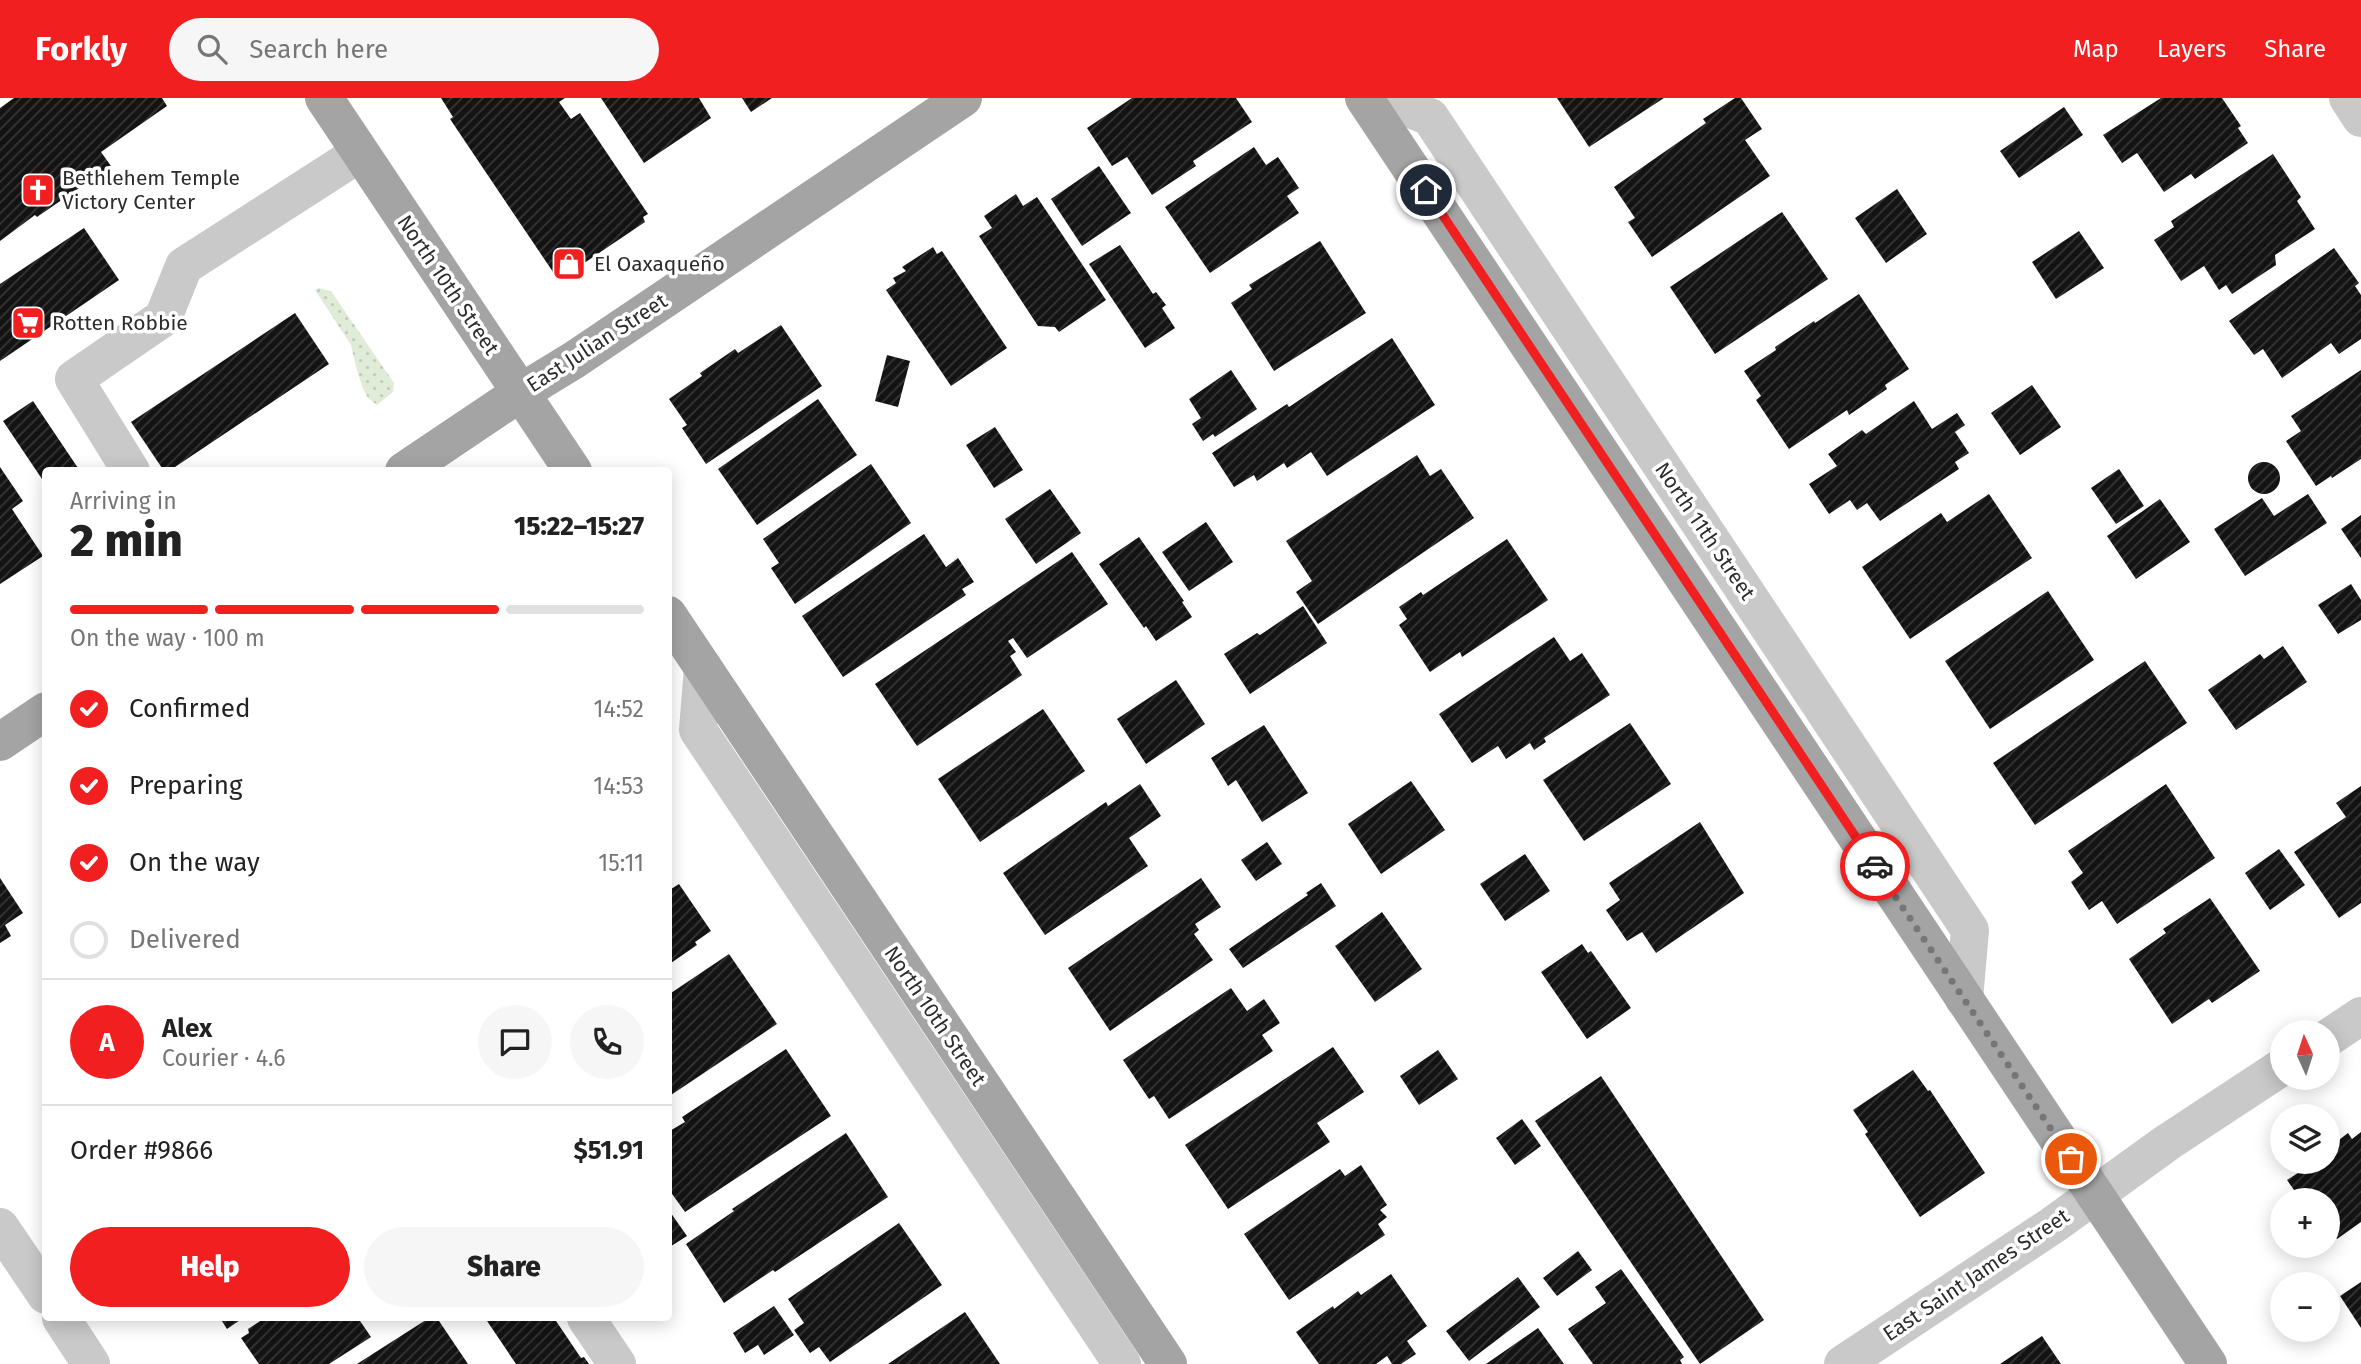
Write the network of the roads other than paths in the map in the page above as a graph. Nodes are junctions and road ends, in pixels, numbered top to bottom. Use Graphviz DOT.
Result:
graph roads {
  1 [pos="324,98"];
  2 [pos="963,98"];
  3 [pos="1364,98"];
  4 [pos="1383,98"];
  5 [pos="2348,98"];
  6 [pos="2361,118"];
  7 [pos="360,153"];
  8 [pos="520,393"];
  9 [pos="129,467"];
  10 [pos="410,467"];
  11 [pos="570,467"];
  12 [pos="672,621"];
  13 [pos="703,667"];
  14 [pos="42,714"];
  15 [pos="0,742"];
  16 [pos="1964,999"];
  17 [pos="2361,1016"];
  18 [pos="2340,1030"];
  19 [pos="2270,1075"];
  20 [pos="2096,1195"];
  21 [pos="0,1227"];
  22 [pos="11,1268"];
  23 [pos="42,1292"];
  24 [pos="63,1321"];
  25 [pos="588,1321"];
  26 [pos="92,1364"];
  27 [pos="617,1364"];
  28 [pos="1122,1364"];
  29 [pos="1168,1364"];
  30 [pos="1843,1364"];
  31 [pos="2208,1364"];
  1 -- 7 [label="main road, North 10th Street"];
  2 -- 8 [label="main road, East Julian Street"];
  3 -- 16 [label="main road, North 11th Street"];
  4 -- 16 [label="street, North 11th Street"];
  5 -- 6 [label="street"];
  7 -- 8 [label="main road, North 10th Street"];
  7 -- 9 [label="street"];
  8 -- 10 [label="main road, East Julian Street"];
  8 -- 11 [label="main road, North 10th Street"];
  12 -- 13 [label="main road, North 10th Street"];
  13 -- 28 [label="street, North 10th Street"];
  13 -- 29 [label="main road, North 10th Street"];
  14 -- 15 [label="main road"];
  16 -- 20 [label="main road, North 11th Street"];
  17 -- 18 [label="street"];
  19 -- 20 [label="street, East Saint James Street"];
  20 -- 30 [label="street, East Saint James Street"];
  20 -- 31 [label="main road, North 11th Street"];
  21 -- 22 [label="street"];
  22 -- 23 [label="street"];
  24 -- 26 [label="street"];
  25 -- 27 [label="street"];
}
